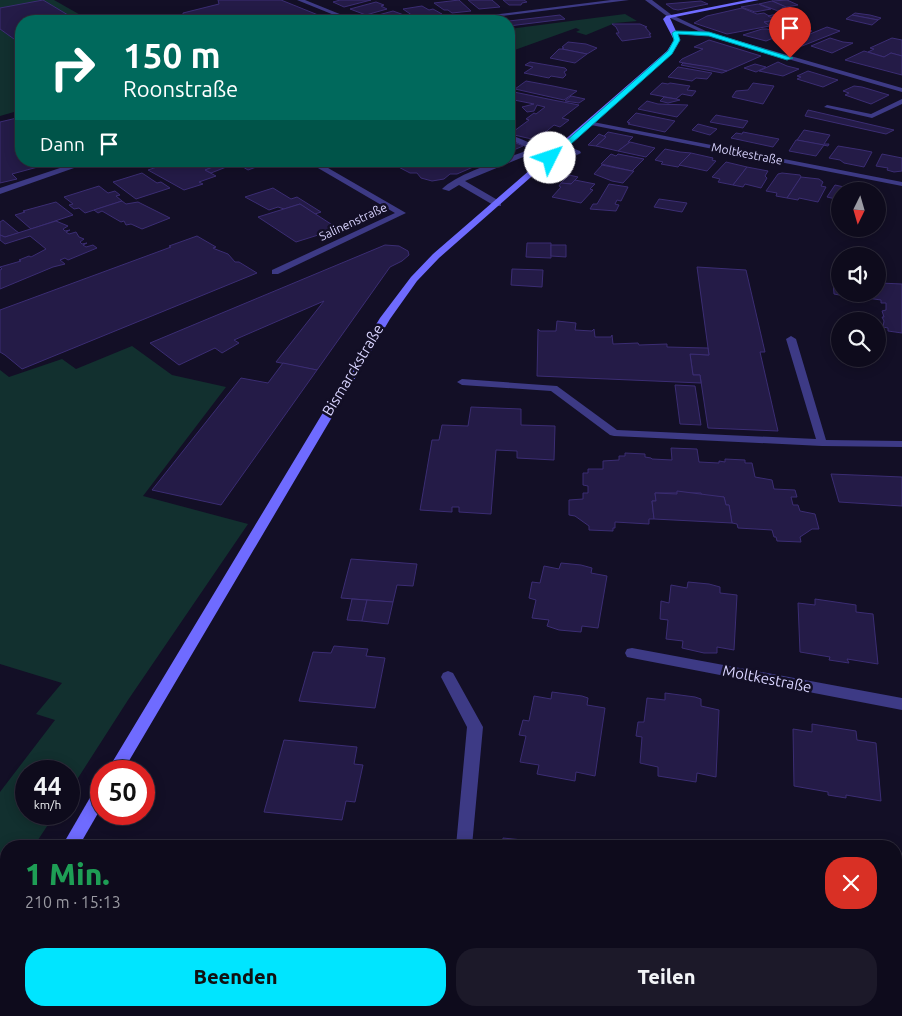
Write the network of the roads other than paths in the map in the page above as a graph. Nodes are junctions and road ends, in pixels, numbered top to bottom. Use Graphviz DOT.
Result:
graph roads {
  1 [pos="300,0"];
  2 [pos="626,0"];
  3 [pos="648,0"];
  4 [pos="756,0"];
  5 [pos="339,15"];
  6 [pos="498,15"];
  7 [pos="670,16"];
  8 [pos="709,34"];
  9 [pos="676,36"];
  10 [pos="902,90"];
  11 [pos="902,101"];
  12 [pos="827,107"];
  13 [pos="592,123"];
  14 [pos="515,139"];
  15 [pos="564,147"];
  16 [pos="537,149"];
  17 [pos="577,153"];
  18 [pos="515,158"];
  19 [pos="72,167"];
  20 [pos="321,167"];
  21 [pos="493,167"];
  22 [pos="459,181"];
  23 [pos="902,184"];
  24 [pos="446,189"];
  25 [pos="0,191"];
  26 [pos="498,204"];
  27 [pos="275,272"];
  28 [pos="791,340"];
  29 [pos="462,382"];
  30 [pos="822,443"];
  31 [pos="902,444"];
  32 [pos="632,653"];
  33 [pos="448,677"];
  34 [pos="902,704"];
  35 [pos="122,760"];
  36 [pos="90,812"];
  37 [pos="74,840"];
  38 [pos="465,840"];
  1 -- 5 [label="street"];
  2 -- 6 [label="street"];
  3 -- 7 [label="street"];
  4 -- 7 [label="main road"];
  7 -- 8 [label="lane"];
  7 -- 9 [label="main road"];
  8 -- 9 [label="street"];
  8 -- 10 [label="street"];
  9 -- 13 [label="main road, Bismarckstraße"];
  11 -- 12 [label="lane"];
  13 -- 15 [label="main road, Bismarckstraße"];
  13 -- 23 [label="street, Moltkestraße"];
  14 -- 16 [label="lane"];
  15 -- 16 [label="street"];
  15 -- 17 [label="lane"];
  15 -- 26 [label="main road, Bismarckstraße"];
  16 -- 18 [label="street"];
  19 -- 25 [label="street"];
  20 -- 27 [label="street, Salinenstraße"];
  21 -- 22 [label="street"];
  22 -- 24 [label="street"];
  22 -- 26 [label="street"];
  26 -- 35 [label="main road, Bismarckstraße"];
  28 -- 30 [label="lane"];
  29 -- 30 [label="lane"];
  30 -- 31 [label="lane"];
  32 -- 34 [label="street, Moltkestraße"];
  33 -- 38 [label="street"];
  36 -- 37 [label="main road"];
}
